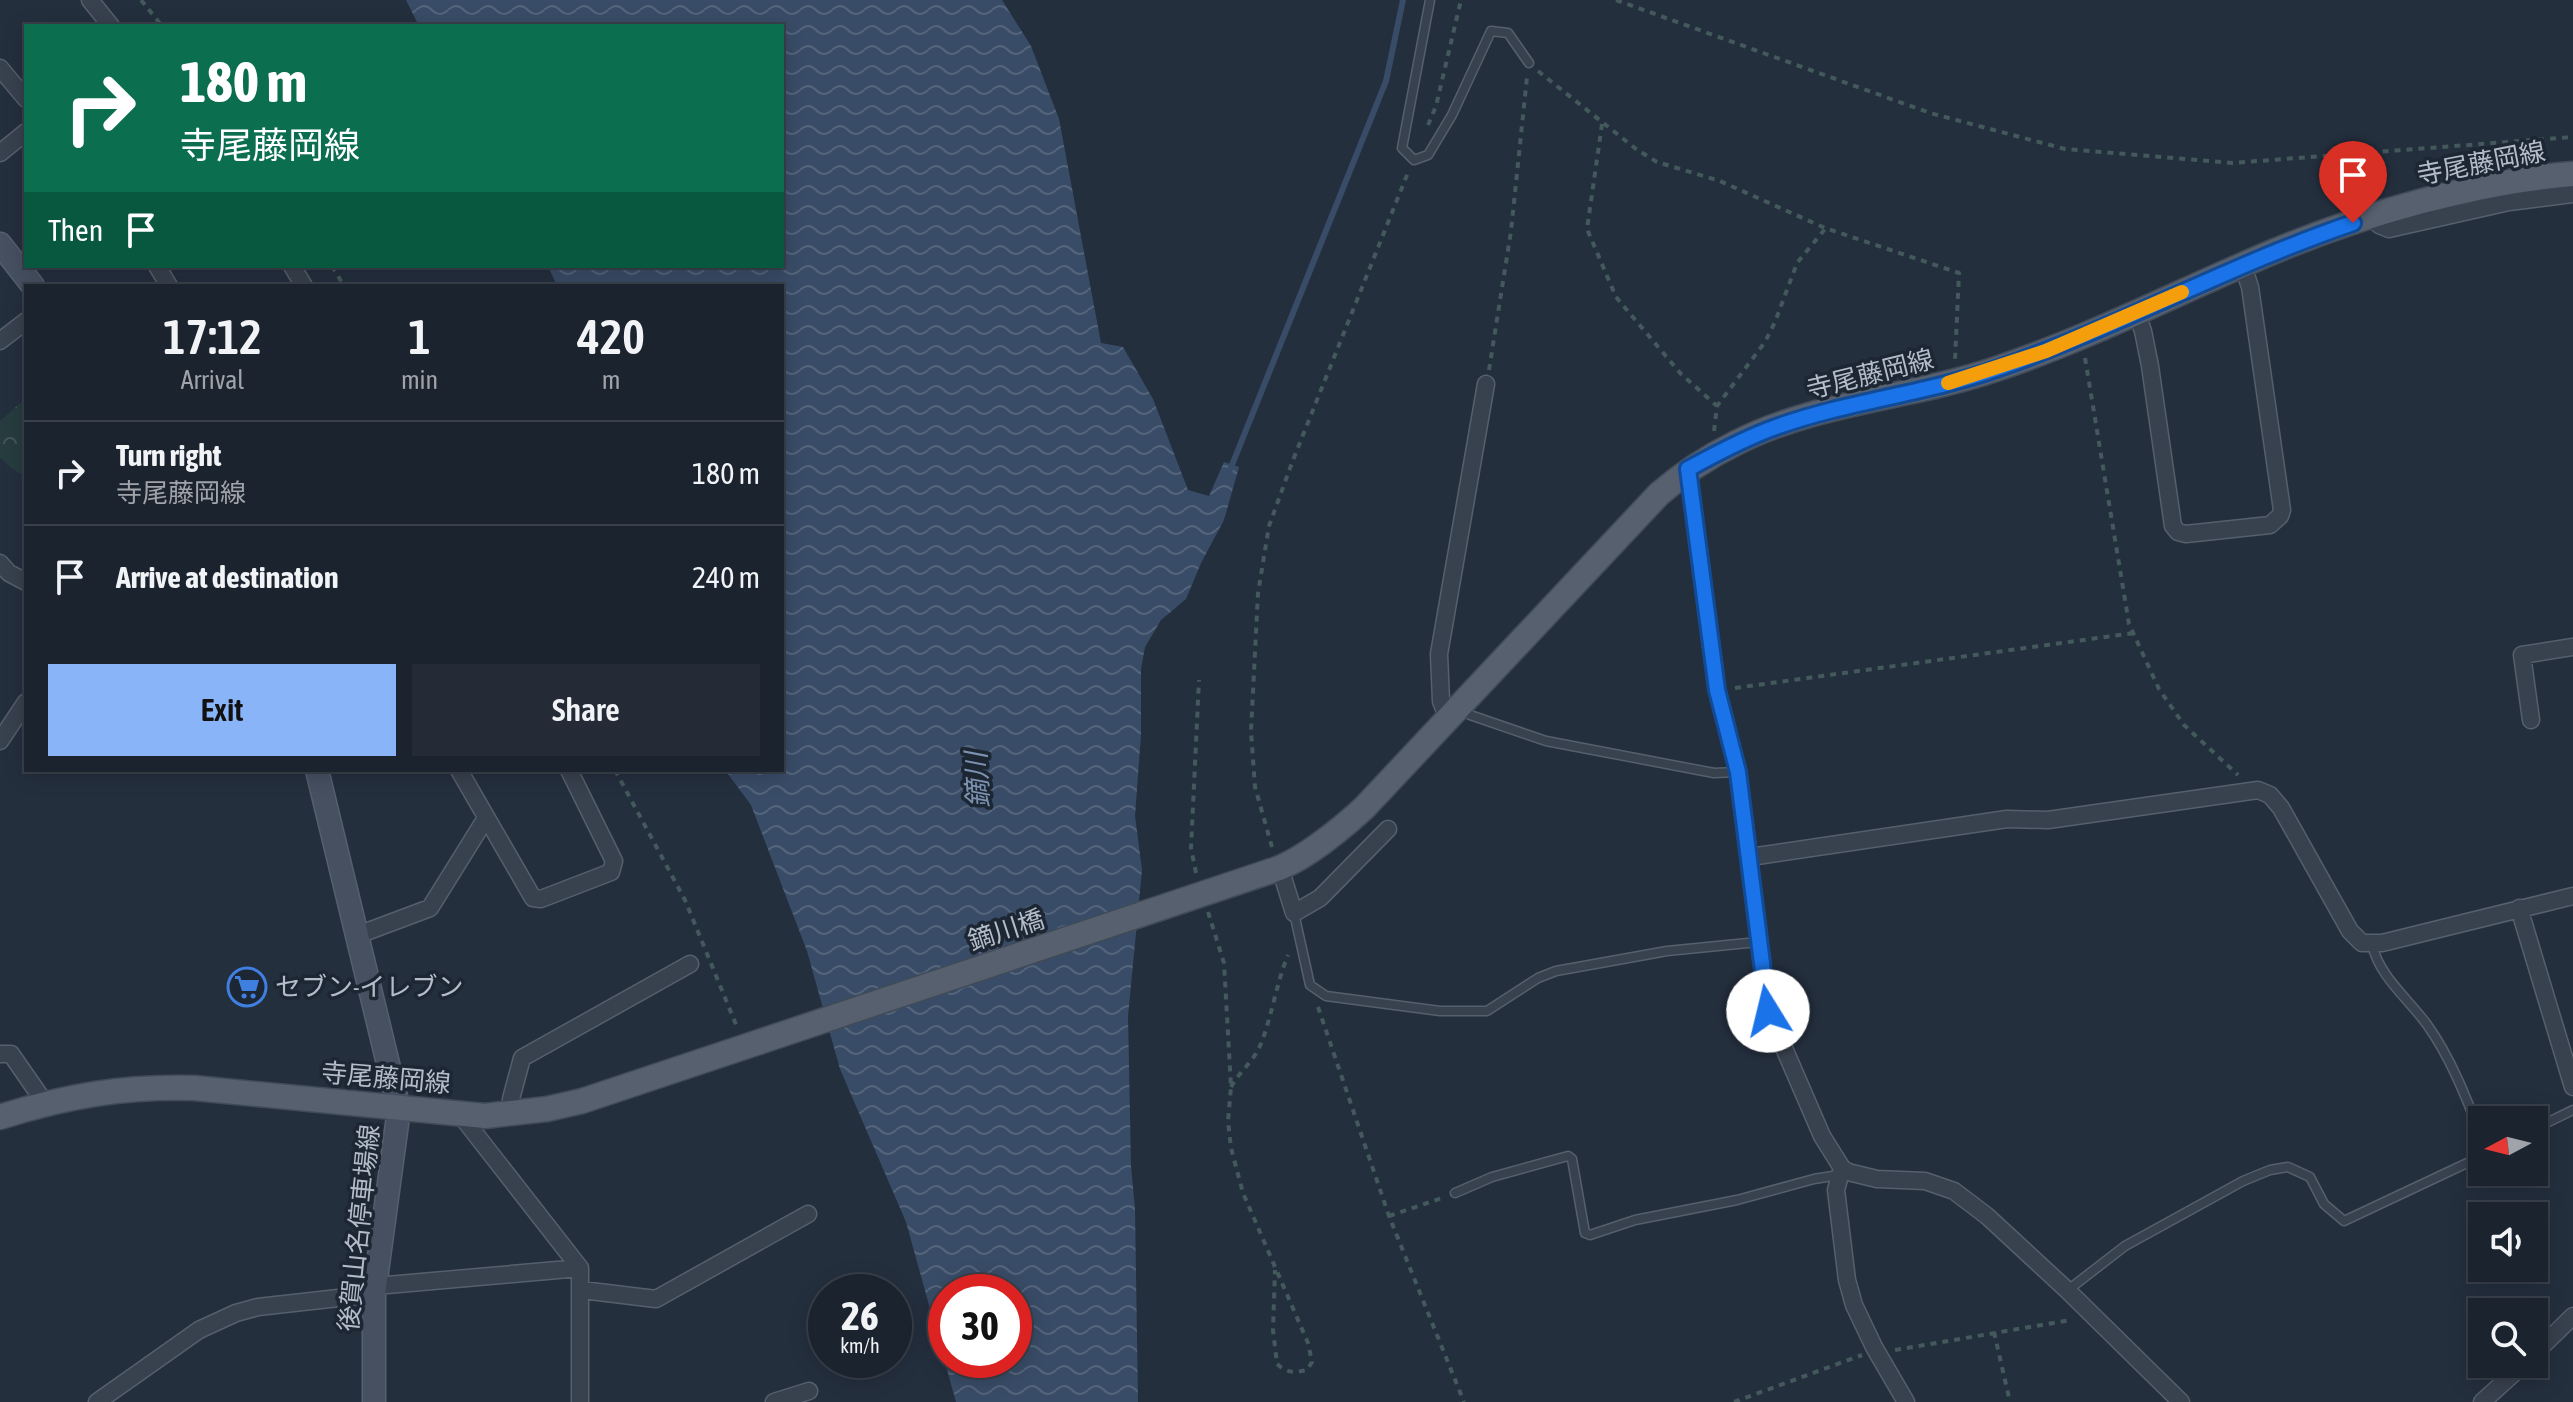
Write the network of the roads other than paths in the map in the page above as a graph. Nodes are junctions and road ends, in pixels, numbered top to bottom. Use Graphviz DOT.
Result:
graph roads {
  1 [pos="90,0"];
  2 [pos="1430,0"];
  3 [pos="109,24"];
  4 [pos="1529,63"];
  5 [pos="0,68"];
  6 [pos="24,97"];
  7 [pos="24,134"];
  8 [pos="0,153"];
  9 [pos="2573,174"];
  10 [pos="2573,194"];
  11 [pos="2374,216"];
  12 [pos="0,244"];
  13 [pos="2243,266"];
  14 [pos="31,284"];
  15 [pos="2136,312"];
  16 [pos="24,323"];
  17 [pos="0,341"];
  18 [pos="1486,384"];
  19 [pos="1688,469"];
  20 [pos="3,569"];
  21 [pos="24,581"];
  22 [pos="2573,647"];
  23 [pos="24,705"];
  24 [pos="1454,712"];
  25 [pos="2531,720"];
  26 [pos="0,741"];
  27 [pos="317,772"];
  28 [pos="460,772"];
  29 [pos="570,772"];
  30 [pos="1738,772"];
  31 [pos="486,818"];
  32 [pos="1388,829"];
  33 [pos="1750,857"];
  34 [pos="1276,869"];
  35 [pos="2573,896"];
  36 [pos="2519,908"];
  37 [pos="1294,913"];
  38 [pos="358,935"];
  39 [pos="1758,942"];
  40 [pos="2372,944"];
  41 [pos="690,964"];
  42 [pos="752,1044"];
  43 [pos="0,1054"];
  44 [pos="2573,1087"];
  45 [pos="45,1103"];
  46 [pos="2470,1106"];
  47 [pos="399,1109"];
  48 [pos="2573,1110"];
  49 [pos="459,1113"];
  50 [pos="513,1114"];
  51 [pos="0,1117"];
  52 [pos="2548,1122"];
  53 [pos="2468,1163"];
  54 [pos="1840,1172"];
  55 [pos="1455,1193"];
  56 [pos="808,1214"];
  57 [pos="580,1268"];
  58 [pos="375,1290"];
  59 [pos="582,1290"];
  60 [pos="2067,1290"];
  61 [pos="2573,1316"];
  62 [pos="2548,1340"];
  63 [pos="2509,1378"];
  64 [pos="809,1391"];
  65 [pos="97,1402"];
  66 [pos="374,1402"];
  67 [pos="581,1402"];
  68 [pos="774,1402"];
  69 [pos="1906,1402"];
  70 [pos="2181,1402"];
  71 [pos="2482,1402"];
  1 -- 3 [label="street"];
  2 -- 4 [label="lane"];
  5 -- 6 [label="street"];
  7 -- 8 [label="street"];
  9 -- 11 [label="main road, 寺尾藤岡線"];
  10 -- 11 [label="street"];
  11 -- 13 [label="main road, 寺尾藤岡線"];
  12 -- 14 [label="street"];
  13 -- 15 [label="main road, 寺尾藤岡線"];
  13 -- 15 [label="street"];
  15 -- 19 [label="main road, 寺尾藤岡線"];
  16 -- 17 [label="street"];
  18 -- 24 [label="street"];
  19 -- 24 [label="main road, 寺尾藤岡線"];
  19 -- 30 [label="street"];
  20 -- 21 [label="street"];
  22 -- 25 [label="street"];
  23 -- 26 [label="street"];
  24 -- 30 [label="lane"];
  24 -- 34 [label="main road, 寺尾藤岡線"];
  27 -- 38 [label="street"];
  28 -- 31 [label="street"];
  29 -- 31 [label="street"];
  30 -- 33 [label="street"];
  31 -- 38 [label="street"];
  32 -- 37 [label="street"];
  33 -- 39 [label="street"];
  33 -- 40 [label="street"];
  34 -- 37 [label="street"];
  34 -- 42 [label="main road, 鏑川橋, bridge"];
  35 -- 36 [label="street"];
  36 -- 40 [label="street"];
  36 -- 44 [label="street"];
  37 -- 39 [label="lane"];
  38 -- 47 [label="street"];
  39 -- 54 [label="street"];
  40 -- 46 [label="lane"];
  41 -- 50 [label="street"];
  42 -- 50 [label="main road, 寺尾藤岡線"];
  43 -- 45 [label="street"];
  45 -- 47 [label="main road, 寺尾藤岡線"];
  45 -- 51 [label="main road, 寺尾藤岡線"];
  47 -- 49 [label="main road, 寺尾藤岡線"];
  47 -- 58 [label="street, 後賀山名停車場線"];
  48 -- 52 [label="lane"];
  49 -- 50 [label="main road, 寺尾藤岡線"];
  49 -- 57 [label="street"];
  53 -- 60 [label="lane"];
  54 -- 55 [label="lane"];
  54 -- 60 [label="street"];
  54 -- 69 [label="street"];
  56 -- 59 [label="street"];
  57 -- 58 [label="street"];
  57 -- 59 [label="street"];
  58 -- 65 [label="street"];
  58 -- 66 [label="street, 後賀山名停車場線"];
  59 -- 67 [label="street"];
  60 -- 70 [label="street"];
  61 -- 62 [label="street"];
  63 -- 71 [label="street"];
  64 -- 68 [label="street"];
}
